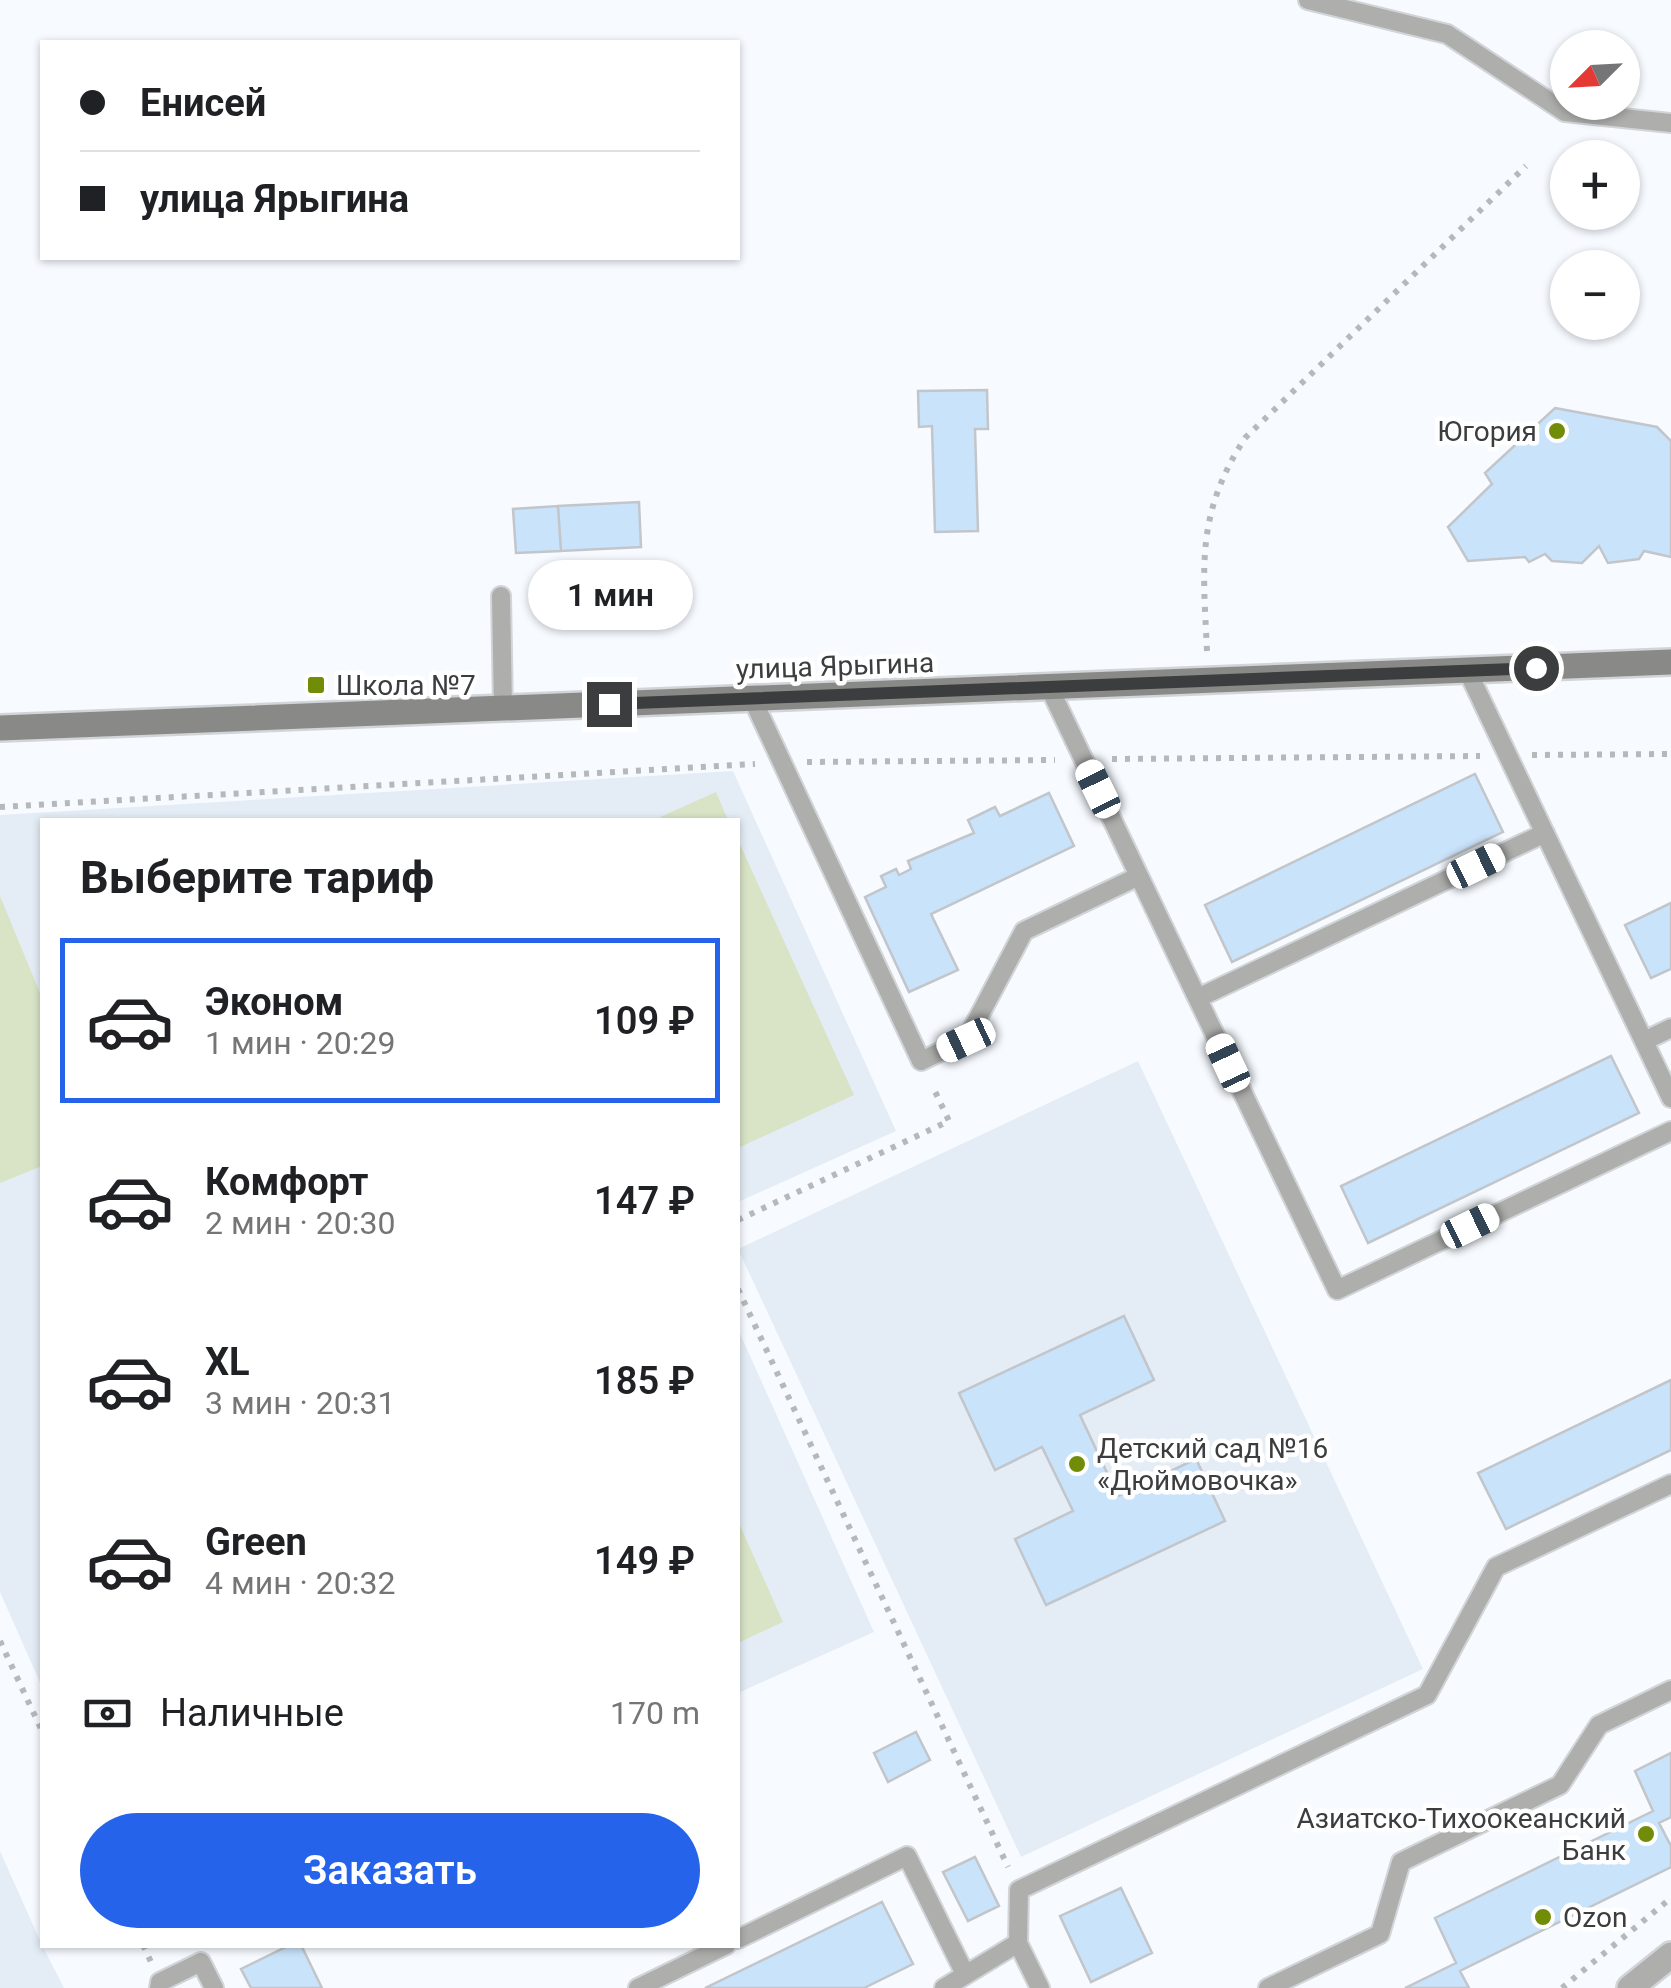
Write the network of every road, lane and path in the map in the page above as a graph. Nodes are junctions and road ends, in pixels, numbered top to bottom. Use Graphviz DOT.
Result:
graph roads {
  1 [pos="1308,0"];
  2 [pos="1671,124"];
  3 [pos="1526,166"];
  4 [pos="501,596"];
  5 [pos="1671,662"];
  6 [pos="1468,672"];
  7 [pos="1208,682"];
  8 [pos="1050,689"];
  9 [pos="752,698"];
  10 [pos="503,709"];
  11 [pos="0,728"];
  12 [pos="1671,754"];
  13 [pos="1508,755"];
  14 [pos="1084,760"];
  15 [pos="782,763"];
  16 [pos="0,807"];
  17 [pos="1545,833"];
  18 [pos="1139,876"];
  19 [pos="1198,998"];
  20 [pos="1671,1028"];
  21 [pos="1644,1041"];
  22 [pos="921,1061"];
  23 [pos="1671,1098"];
  24 [pos="1671,1131"];
  25 [pos="740,1219"];
  26 [pos="740,1293"];
  27 [pos="1671,1484"];
  28 [pos="0,1641"];
  29 [pos="1671,1690"];
  30 [pos="40,1727"];
  31 [pos="1020,1890"];
  32 [pos="1671,1898"];
  33 [pos="740,1938"];
  34 [pos="1018,1943"];
  35 [pos="720,1948"];
  36 [pos="1671,1956"];
  37 [pos="965,1974"];
  38 [pos="159,1988"];
  39 [pos="214,1988"];
  40 [pos="638,1988"];
  41 [pos="944,1988"];
  42 [pos="1040,1988"];
  43 [pos="1268,1988"];
  44 [pos="1562,1988"];
  45 [pos="1630,1988"];
  1 -- 2 [label="lane"];
  3 -- 7 [label="path"];
  4 -- 10 [label="lane"];
  5 -- 6 [label="street, улица Ярыгина"];
  6 -- 7 [label="street, улица Ярыгина"];
  6 -- 13 [label="lane"];
  7 -- 8 [label="street, улица Ярыгина"];
  8 -- 9 [label="street, улица Ярыгина"];
  8 -- 14 [label="lane"];
  9 -- 10 [label="street, улица Ярыгина"];
  9 -- 15 [label="lane"];
  10 -- 11 [label="street, улица Ярыгина"];
  12 -- 13 [label="path"];
  13 -- 14 [label="path"];
  13 -- 17 [label="lane"];
  14 -- 15 [label="path"];
  14 -- 18 [label="lane"];
  15 -- 16 [label="path"];
  15 -- 22 [label="lane"];
  17 -- 19 [label="lane"];
  17 -- 21 [label="lane"];
  18 -- 19 [label="lane"];
  18 -- 22 [label="lane"];
  19 -- 24 [label="lane"];
  20 -- 21 [label="lane"];
  21 -- 23 [label="lane"];
  22 -- 25 [label="path"];
  26 -- 31 [label="path"];
  27 -- 31 [label="lane"];
  28 -- 30 [label="path"];
  29 -- 43 [label="lane"];
  31 -- 34 [label="lane"];
  32 -- 44 [label="path"];
  33 -- 37 [label="lane"];
  34 -- 37 [label="lane"];
  34 -- 42 [label="lane"];
  35 -- 40 [label="lane"];
  36 -- 45 [label="street"];
  37 -- 41 [label="lane"];
  38 -- 39 [label="lane"];
}
